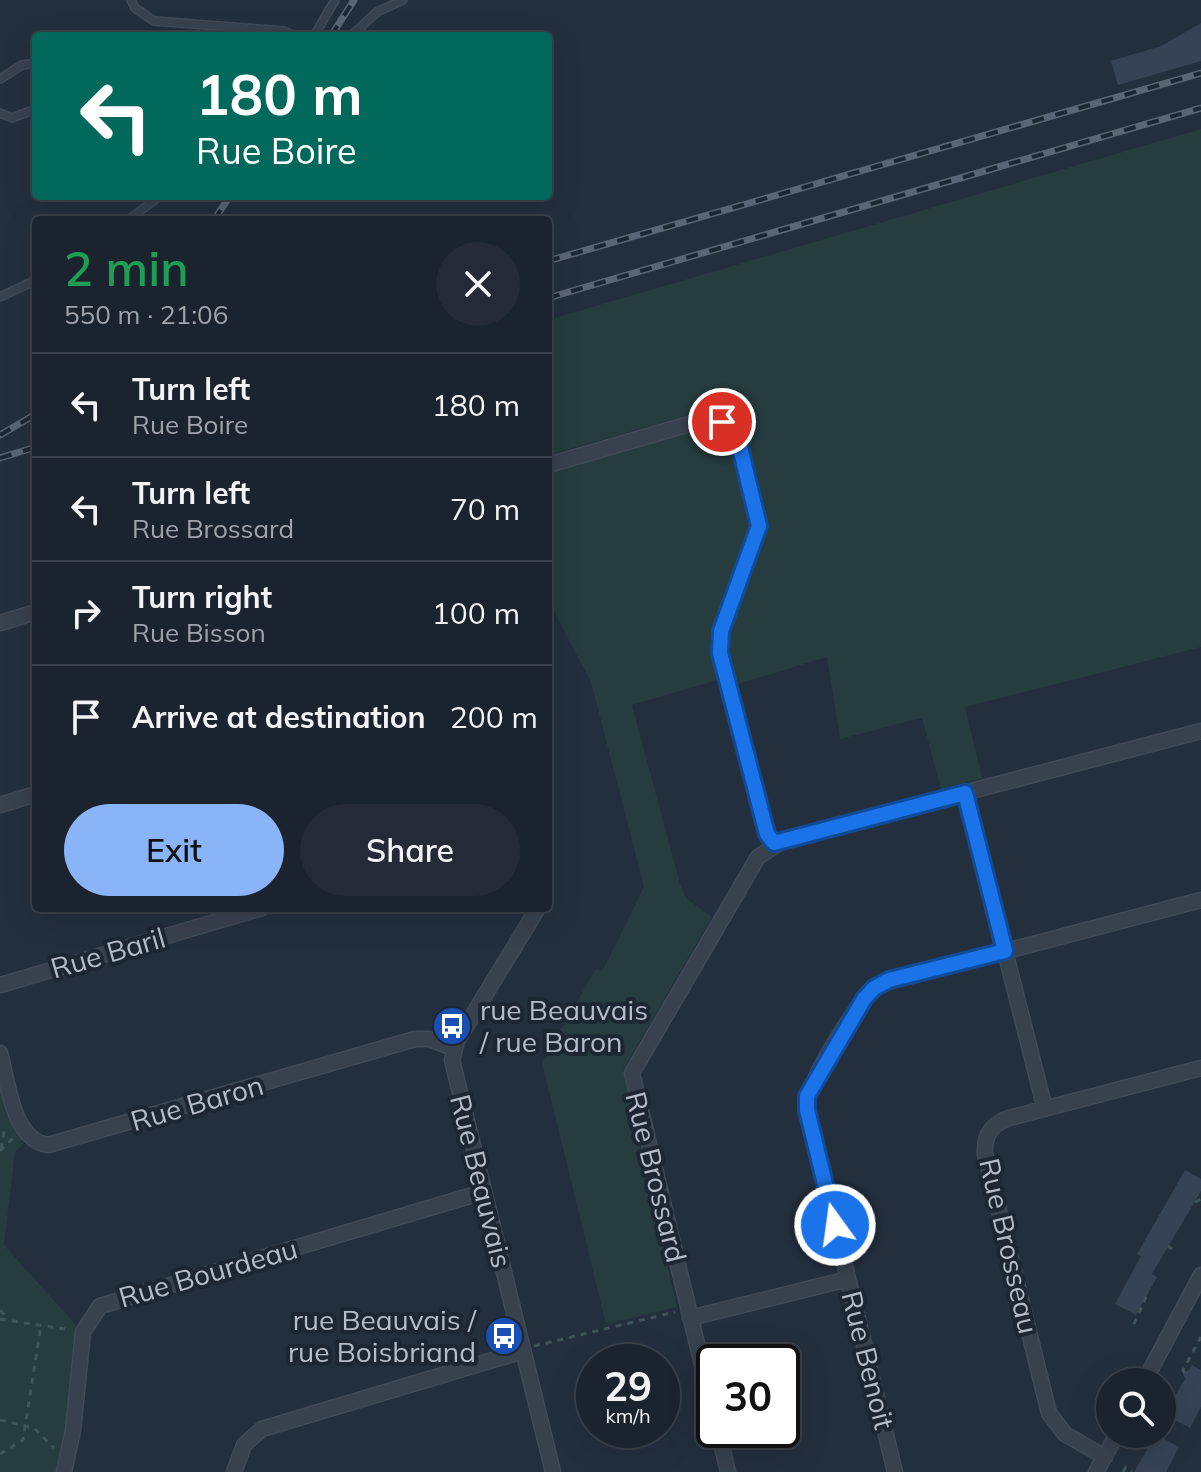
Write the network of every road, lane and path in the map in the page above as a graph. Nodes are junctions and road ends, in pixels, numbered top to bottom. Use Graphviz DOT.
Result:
graph roads {
  1 [pos="131,0"];
  2 [pos="335,0"];
  3 [pos="403,0"];
  4 [pos="286,32"];
  5 [pos="316,32"];
  6 [pos="355,32"];
  7 [pos="32,64"];
  8 [pos="0,79"];
  9 [pos="32,110"];
  10 [pos="0,113"];
  11 [pos="155,200"];
  12 [pos="133,216"];
  13 [pos="32,282"];
  14 [pos="0,297"];
  15 [pos="552,464"];
  16 [pos="32,613"];
  17 [pos="0,623"];
  18 [pos="1201,731"];
  19 [pos="965,793"];
  20 [pos="32,795"];
  21 [pos="0,805"];
  22 [pos="774,843"];
  23 [pos="1201,900"];
  24 [pos="248,912"];
  25 [pos="536,912"];
  26 [pos="1005,951"];
  27 [pos="0,985"];
  28 [pos="453,1048"];
  29 [pos="0,1053"];
  30 [pos="1201,1068"];
  31 [pos="1045,1109"];
  32 [pos="6,1117"];
  33 [pos="17,1135"];
  34 [pos="0,1150"];
  35 [pos="483,1192"];
  36 [pos="1201,1199"];
  37 [pos="1195,1202"];
  38 [pos="1201,1275"];
  39 [pos="848,1279"];
  40 [pos="1146,1297"];
  41 [pos="0,1310"];
  42 [pos="684,1314"];
  43 [pos="7,1318"];
  44 [pos="0,1319"];
  45 [pos="1134,1324"];
  46 [pos="41,1325"];
  47 [pos="75,1331"];
  48 [pos="1201,1337"];
  49 [pos="528,1349"];
  50 [pos="696,1354"];
  51 [pos="1151,1368"];
  52 [pos="1185,1373"];
  53 [pos="0,1420"];
  54 [pos="24,1424"];
  55 [pos="722,1448"];
  56 [pos="1110,1448"];
  57 [pos="58,1453"];
  58 [pos="0,1454"];
  59 [pos="1105,1457"];
  60 [pos="1132,1471"];
  61 [pos="64,1472"];
  62 [pos="234,1472"];
  63 [pos="553,1472"];
  64 [pos="728,1472"];
  65 [pos="895,1472"];
  66 [pos="1096,1472"];
  67 [pos="1123,1472"];
  1 -- 4 [label="lane"];
  2 -- 5 [label="lane"];
  3 -- 6 [label="lane"];
  7 -- 8 [label="lane"];
  9 -- 10 [label="lane"];
  11 -- 12 [label="lane"];
  13 -- 14 [label="lane"];
  15 -- 22 [label="street"];
  16 -- 17 [label="street"];
  18 -- 19 [label="street"];
  19 -- 22 [label="street"];
  19 -- 26 [label="street"];
  20 -- 21 [label="street"];
  22 -- 42 [label="street, Rue Brossard"];
  23 -- 26 [label="street, Rue Benoit"];
  24 -- 27 [label="street, Rue Baril"];
  25 -- 28 [label="street"];
  26 -- 31 [label="street"];
  26 -- 39 [label="street, Rue Benoit"];
  28 -- 29 [label="street, Rue Baron"];
  28 -- 35 [label="street, Rue Beauvais"];
  30 -- 31 [label="street, Rue Brosseau"];
  31 -- 59 [label="street, Rue Brosseau"];
  32 -- 34 [label="path"];
  33 -- 34 [label="path"];
  35 -- 49 [label="street, Rue Beauvais"];
  35 -- 61 [label="street, Rue Bourdeau"];
  36 -- 37 [label="path"];
  38 -- 51 [label="street"];
  39 -- 42 [label="street"];
  39 -- 65 [label="street, Rue Benoit"];
  40 -- 45 [label="path"];
  41 -- 43 [label="path"];
  42 -- 49 [label="path"];
  42 -- 50 [label="street, Rue Brossard"];
  43 -- 44 [label="path"];
  43 -- 46 [label="path"];
  46 -- 47 [label="path"];
  46 -- 54 [label="path"];
  48 -- 52 [label="path"];
  49 -- 62 [label="street"];
  49 -- 63 [label="street, Rue Beauvais"];
  53 -- 54 [label="path"];
  54 -- 57 [label="path"];
  54 -- 58 [label="path"];
  55 -- 64 [label="street"];
  56 -- 59 [label="street"];
  59 -- 66 [label="street"];
  60 -- 67 [label="path"];
}
